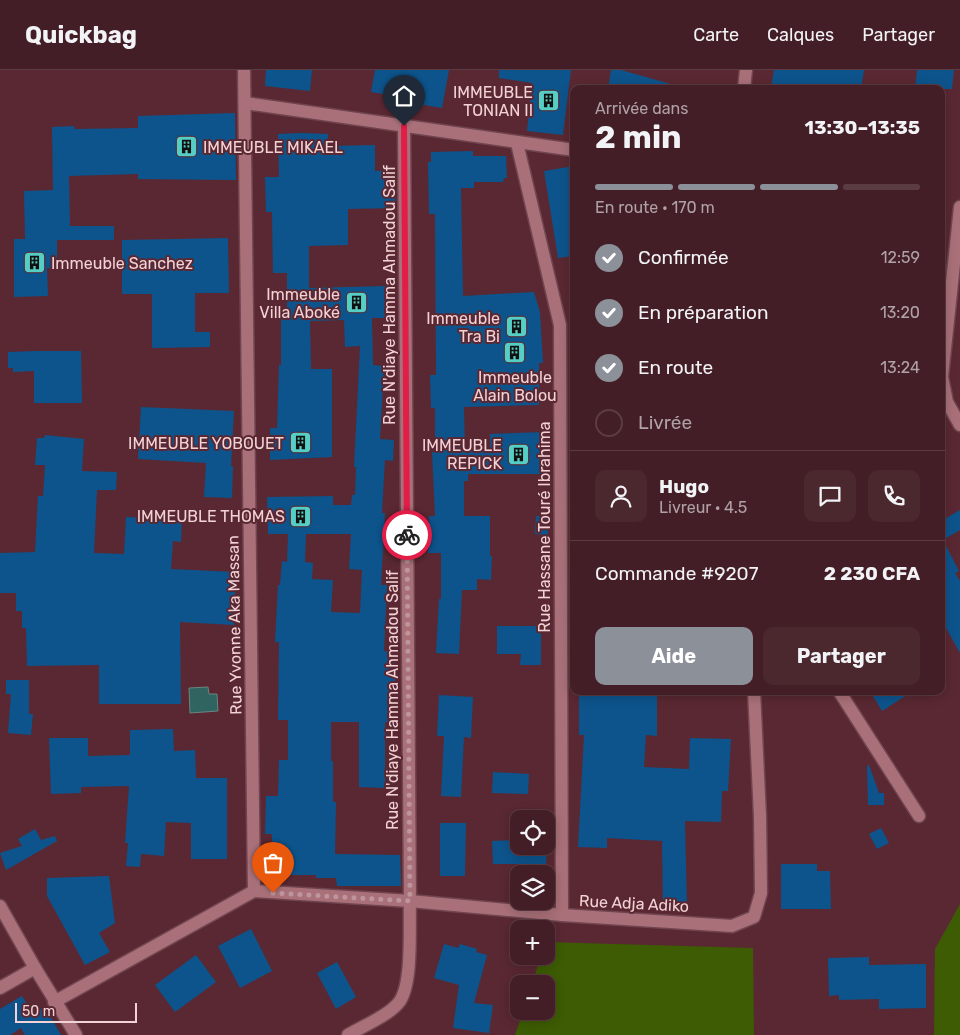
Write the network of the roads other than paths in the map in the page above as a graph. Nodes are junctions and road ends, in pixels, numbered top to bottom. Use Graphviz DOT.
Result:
graph roads {
  1 [pos="244,70"];
  2 [pos="746,70"];
  3 [pos="744,85"];
  4 [pos="245,103"];
  5 [pos="404,126"];
  6 [pos="517,143"];
  7 [pos="570,150"];
  8 [pos="960,207"];
  9 [pos="945,349"];
  10 [pos="945,390"];
  11 [pos="960,425"];
  12 [pos="754,695"];
  13 [pos="842,695"];
  14 [pos="919,816"];
  15 [pos="254,892"];
  16 [pos="410,901"];
  17 [pos="0,906"];
  18 [pos="562,915"];
  19 [pos="35,968"];
  20 [pos="0,988"];
  21 [pos="54,1002"];
  22 [pos="76,1035"];
  23 [pos="348,1035"];
  1 -- 4 [label="street, Rue Yvonne Aka Massan"];
  2 -- 3 [label="street"];
  4 -- 5 [label="street"];
  4 -- 15 [label="street, Rue Yvonne Aka Massan"];
  5 -- 6 [label="street"];
  5 -- 16 [label="street, Rue N'diaye Hamma Ahmadou Salif"];
  6 -- 7 [label="street"];
  6 -- 18 [label="street, Rue Hassane Touré Ibrahima"];
  8 -- 9 [label="street"];
  10 -- 11 [label="street"];
  12 -- 18 [label="street, Rue Adja Adiko"];
  13 -- 14 [label="street"];
  15 -- 16 [label="street, Rue Adja Adiko"];
  15 -- 21 [label="street"];
  16 -- 18 [label="street, Rue Adja Adiko"];
  16 -- 23 [label="street, Rue N'diaye Hamma Ahmadou Salif"];
  17 -- 19 [label="street"];
  19 -- 20 [label="street"];
  19 -- 21 [label="street"];
  21 -- 22 [label="street"];
}
